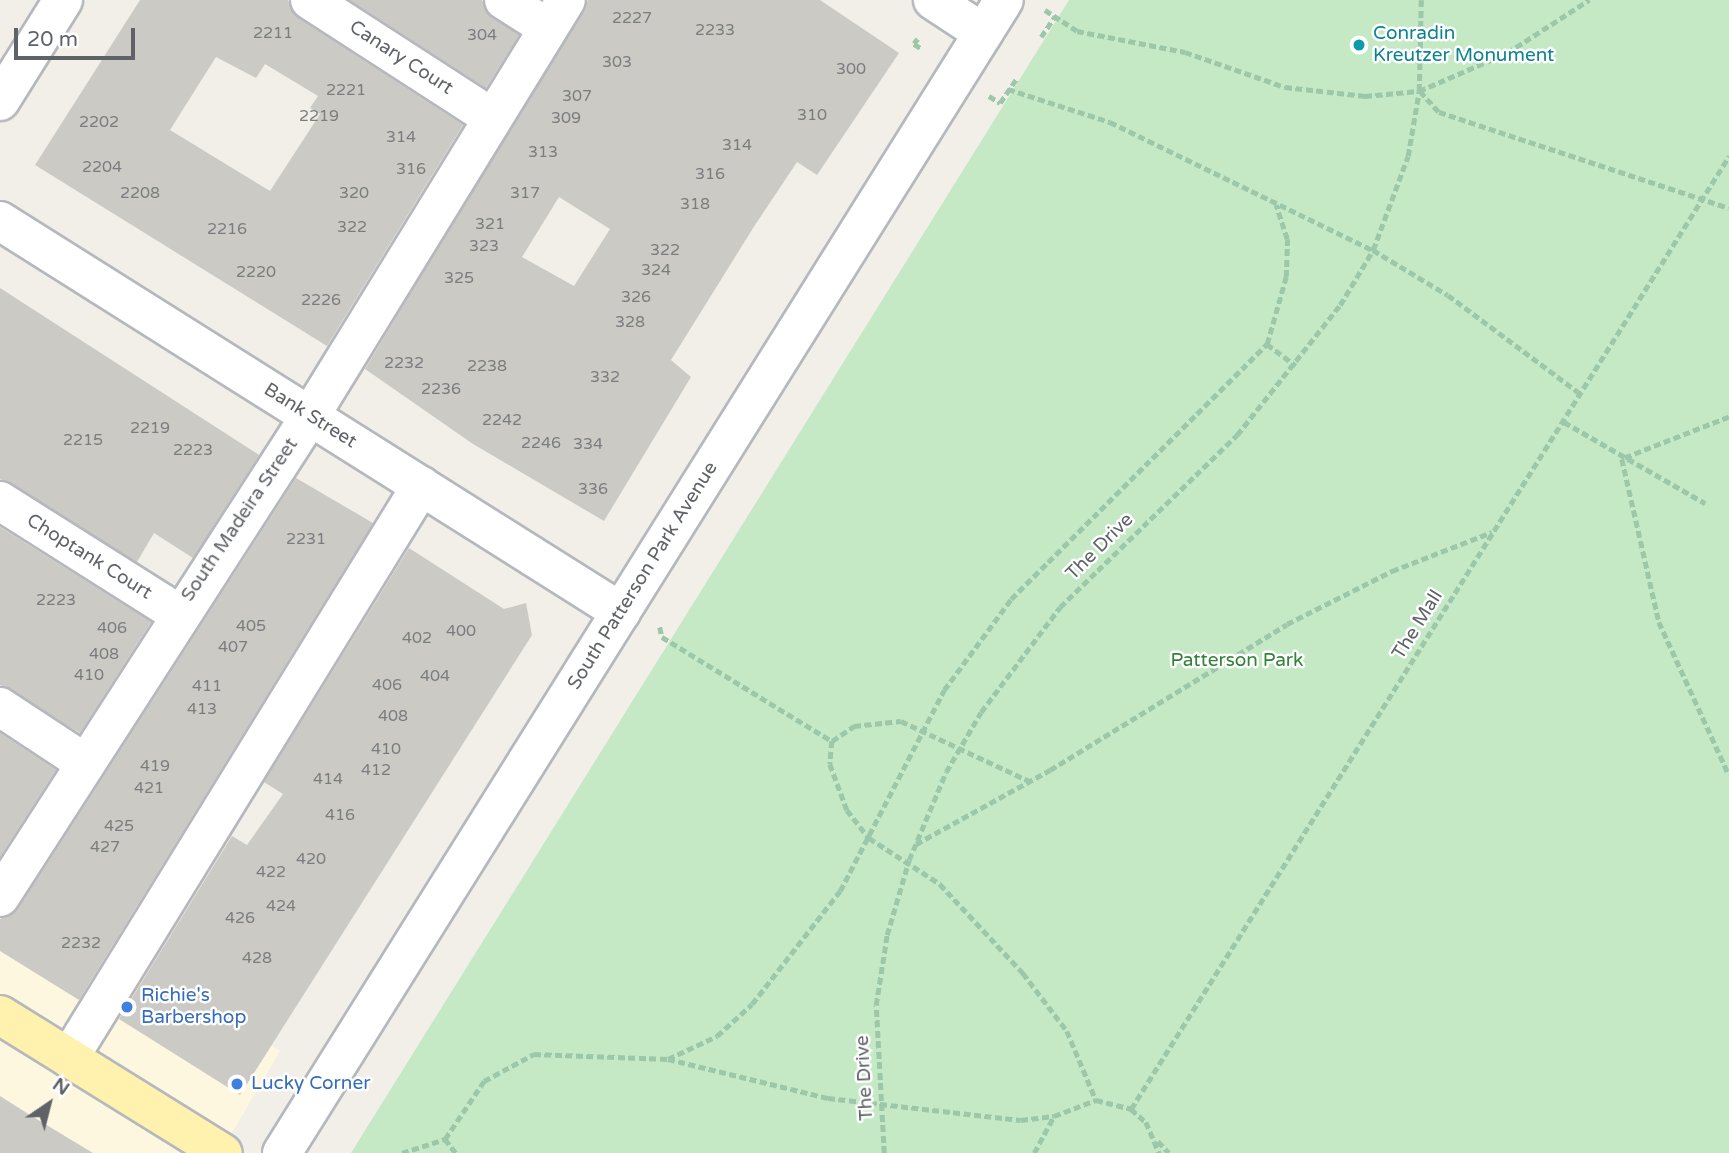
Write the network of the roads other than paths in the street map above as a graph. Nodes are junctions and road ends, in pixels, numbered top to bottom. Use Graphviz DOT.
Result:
graph roads {
  1 [pos="63,0"];
  2 [pos="310,0"];
  3 [pos="504,0"];
  4 [pos="933,0"];
  5 [pos="1004,0"];
  6 [pos="557,14"];
  7 [pos="983,33"];
  8 [pos="0,101"];
  9 [pos="491,117"];
  10 [pos="0,221"];
  11 [pos="310,416"];
  12 [pos="421,486"];
  13 [pos="0,501"];
  14 [pos="621,612"];
  15 [pos="177,613"];
  16 [pos="0,707"];
  17 [pos="82,761"];
  18 [pos="0,897"];
  19 [pos="0,1015"];
  20 [pos="69,1058"];
  21 [pos="223,1153"];
  22 [pos="282,1153"];
  1 -- 8 [label="street"];
  2 -- 9 [label="street, Canary Court"];
  3 -- 6 [label="street"];
  4 -- 7 [label="street"];
  5 -- 7 [label="street, South Patterson Park Avenue"];
  6 -- 9 [label="street, South Madeira Street"];
  7 -- 14 [label="street, South Patterson Park Avenue"];
  9 -- 11 [label="street, South Madeira Street"];
  10 -- 11 [label="street, Bank Street"];
  11 -- 12 [label="street, Bank Street"];
  11 -- 15 [label="street, South Madeira Street"];
  12 -- 14 [label="street, Bank Street"];
  12 -- 20 [label="street"];
  13 -- 15 [label="street, Choptank Court"];
  14 -- 22 [label="street, South Patterson Park Avenue"];
  15 -- 17 [label="street, South Madeira Street"];
  16 -- 17 [label="street"];
  17 -- 18 [label="street, South Madeira Street"];
  19 -- 20 [label="main road"];
  20 -- 21 [label="main road"];
}
